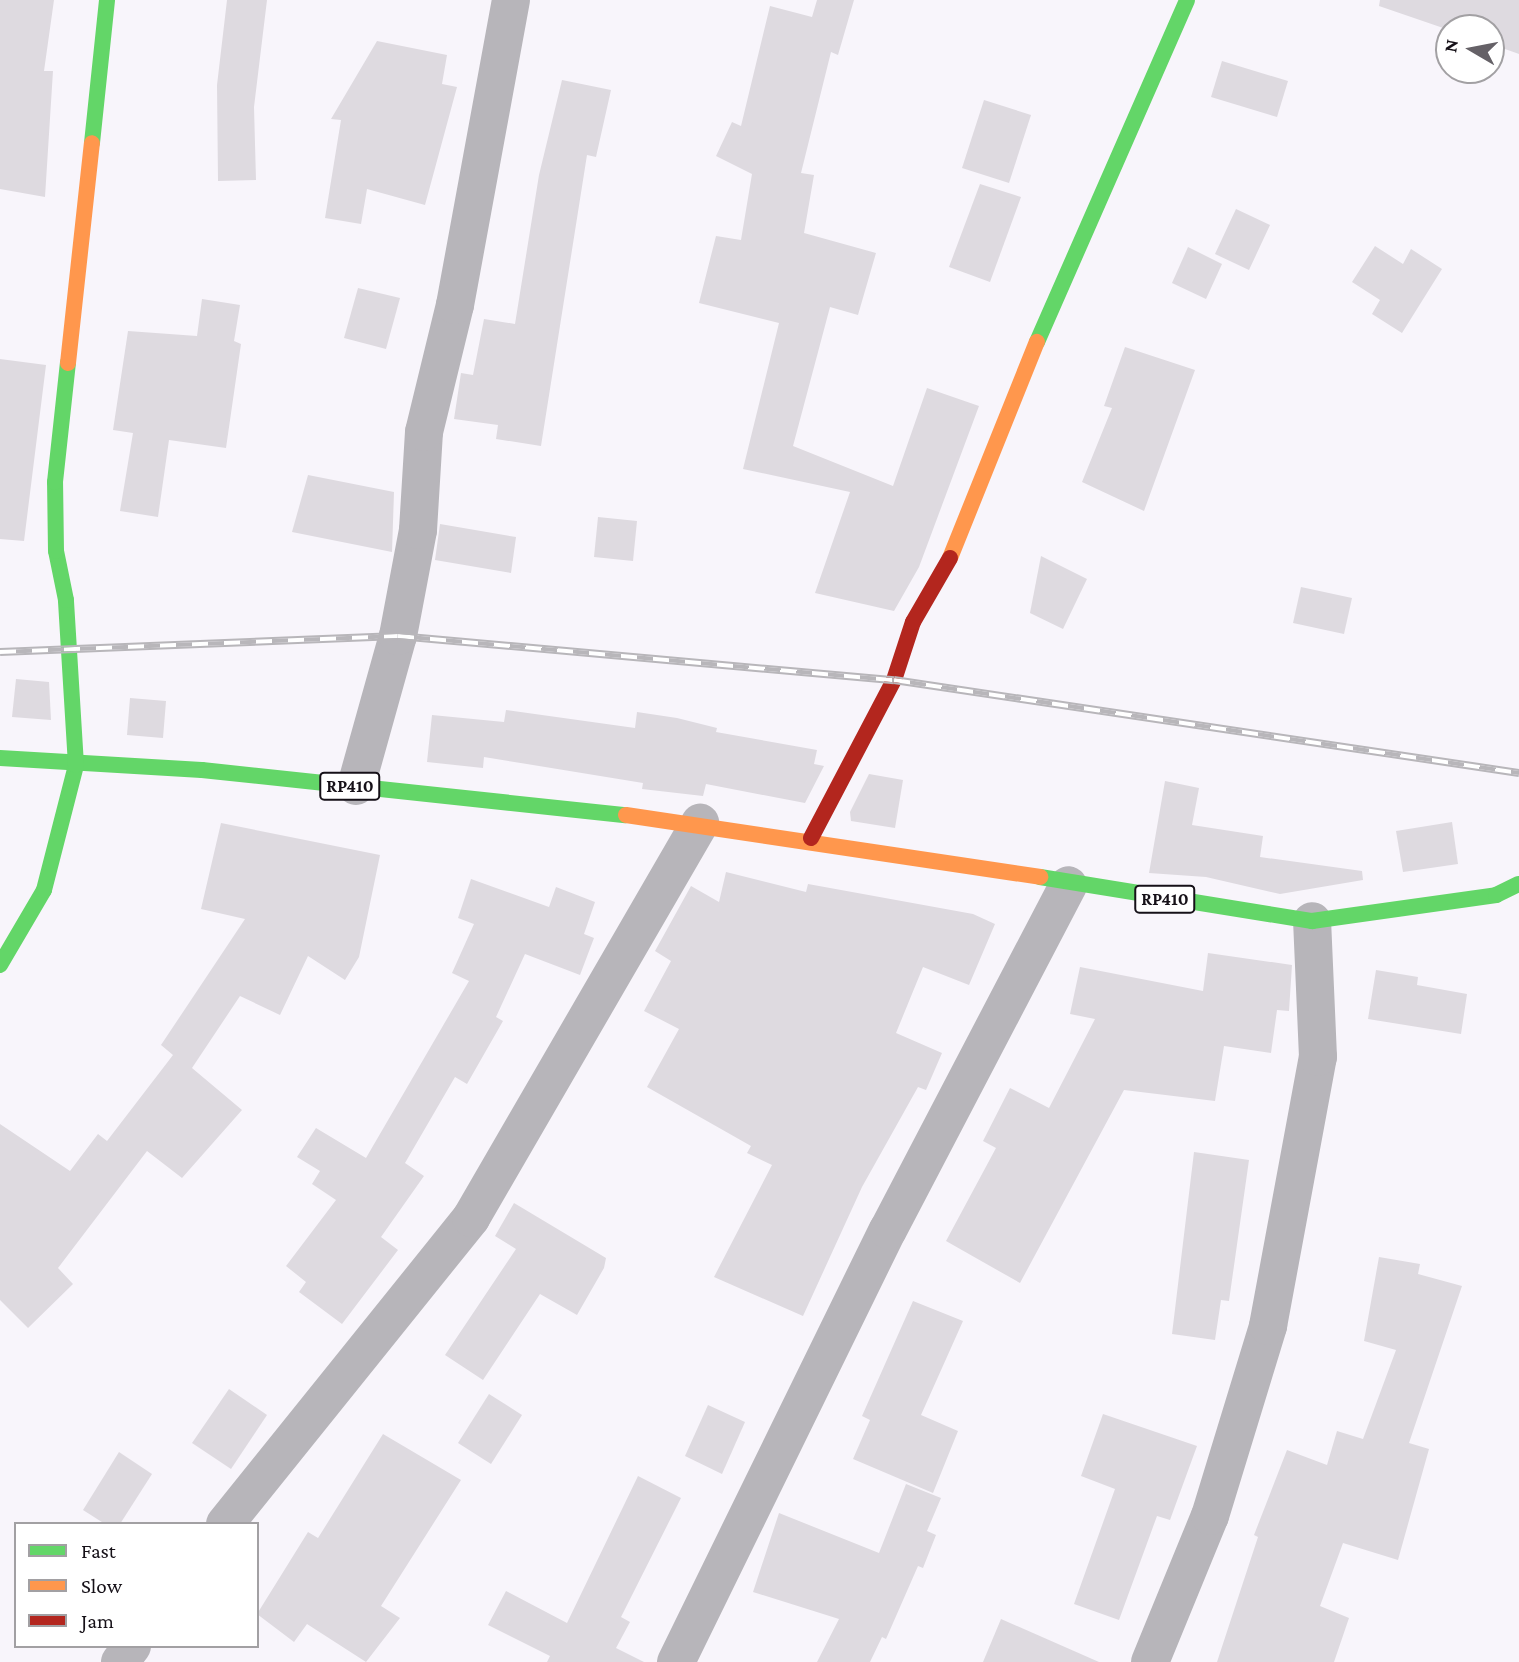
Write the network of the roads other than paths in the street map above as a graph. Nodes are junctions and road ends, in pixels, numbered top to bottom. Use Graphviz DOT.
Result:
graph roads {
  1 [pos="107,0"];
  2 [pos="511,0"];
  3 [pos="1187,0"];
  4 [pos="0,758"];
  5 [pos="76,765"];
  6 [pos="356,786"];
  7 [pos="700,823"];
  8 [pos="811,838"];
  9 [pos="1519,884"];
  10 [pos="1068,885"];
  11 [pos="1312,920"];
  12 [pos="0,964"];
  13 [pos="227,1522"];
  14 [pos="676,1662"];
  15 [pos="1150,1662"];
  1 -- 5 [label="street"];
  2 -- 6 [label="street"];
  3 -- 8 [label="street"];
  4 -- 5 [label="street, RP410"];
  5 -- 6 [label="street, RP410"];
  5 -- 12 [label="street"];
  6 -- 7 [label="street, RP410"];
  7 -- 8 [label="street, RP410"];
  7 -- 13 [label="street"];
  8 -- 10 [label="street, RP410"];
  9 -- 11 [label="street, RP410"];
  10 -- 11 [label="street, RP410"];
  10 -- 14 [label="street"];
  11 -- 15 [label="street"];
}
